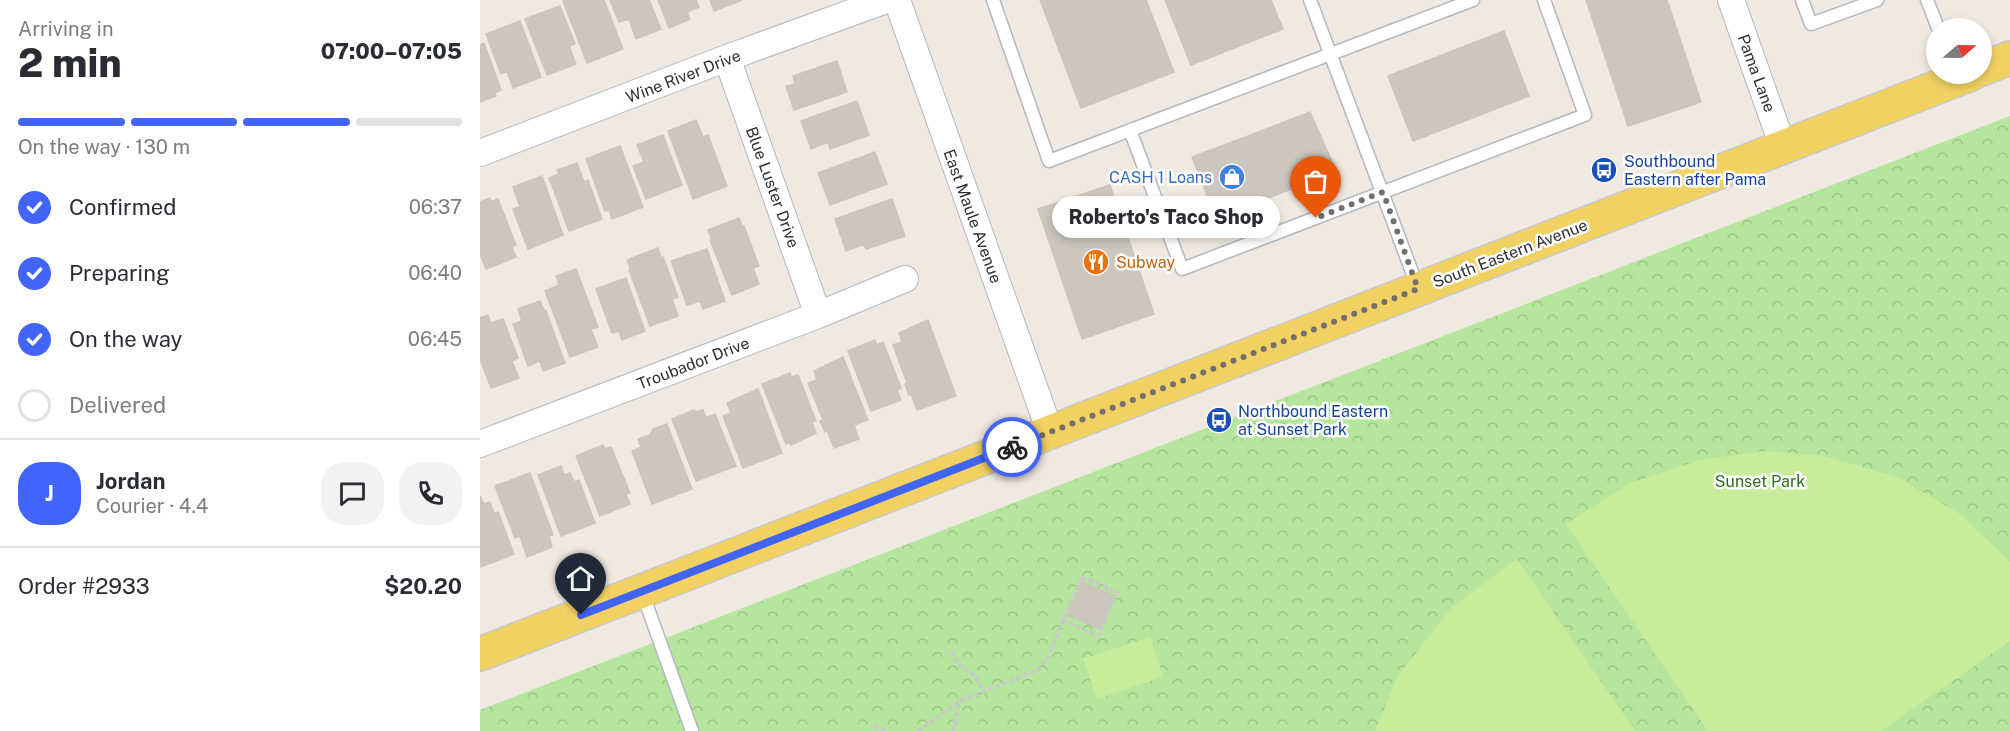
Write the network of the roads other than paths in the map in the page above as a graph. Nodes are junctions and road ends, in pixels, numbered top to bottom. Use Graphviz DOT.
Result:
graph roads {
  1 [pos="886,0"];
  2 [pos="897,0"];
  3 [pos="993,0"];
  4 [pos="1310,0"];
  5 [pos="1473,0"];
  6 [pos="1544,0"];
  7 [pos="1731,0"];
  8 [pos="1802,0"];
  9 [pos="1876,0"];
  10 [pos="1927,0"];
  11 [pos="1934,18"];
  12 [pos="1331,54"];
  13 [pos="727,58"];
  14 [pos="2010,58"];
  15 [pos="1992,65"];
  16 [pos="1941,84"];
  17 [pos="1130,130"];
  18 [pos="1783,147"];
  19 [pos="480,153"];
  20 [pos="1383,192"];
  21 [pos="905,279"];
  22 [pos="1418,289"];
  23 [pos="818,315"];
  24 [pos="1050,432"];
  25 [pos="480,444"];
  26 [pos="642,591"];
  27 [pos="480,654"];
  28 [pos="692,731"];
  1 -- 13 [label="street, Wine River Drive"];
  2 -- 24 [label="street, East Maule Avenue"];
  3 -- 17 [label="lane"];
  4 -- 12 [label="lane"];
  5 -- 12 [label="lane"];
  6 -- 20 [label="lane"];
  7 -- 18 [label="street, Pama Lane"];
  8 -- 9 [label="lane"];
  10 -- 11 [label="lane"];
  12 -- 17 [label="lane"];
  12 -- 20 [label="lane"];
  13 -- 19 [label="street, Wine River Drive"];
  13 -- 23 [label="street, Blue Luster Drive"];
  14 -- 15 [label="main road, South Eastern Avenue"];
  16 -- 18 [label="main road, South Eastern Avenue"];
  17 -- 20 [label="lane"];
  18 -- 22 [label="main road, South Eastern Avenue"];
  20 -- 22 [label="lane"];
  21 -- 23 [label="street, Troubador Drive"];
  22 -- 24 [label="main road, South Eastern Avenue"];
  23 -- 25 [label="street, Troubador Drive"];
  24 -- 26 [label="main road, South Eastern Avenue"];
  26 -- 27 [label="main road, South Eastern Avenue"];
  26 -- 28 [label="lane"];
}
